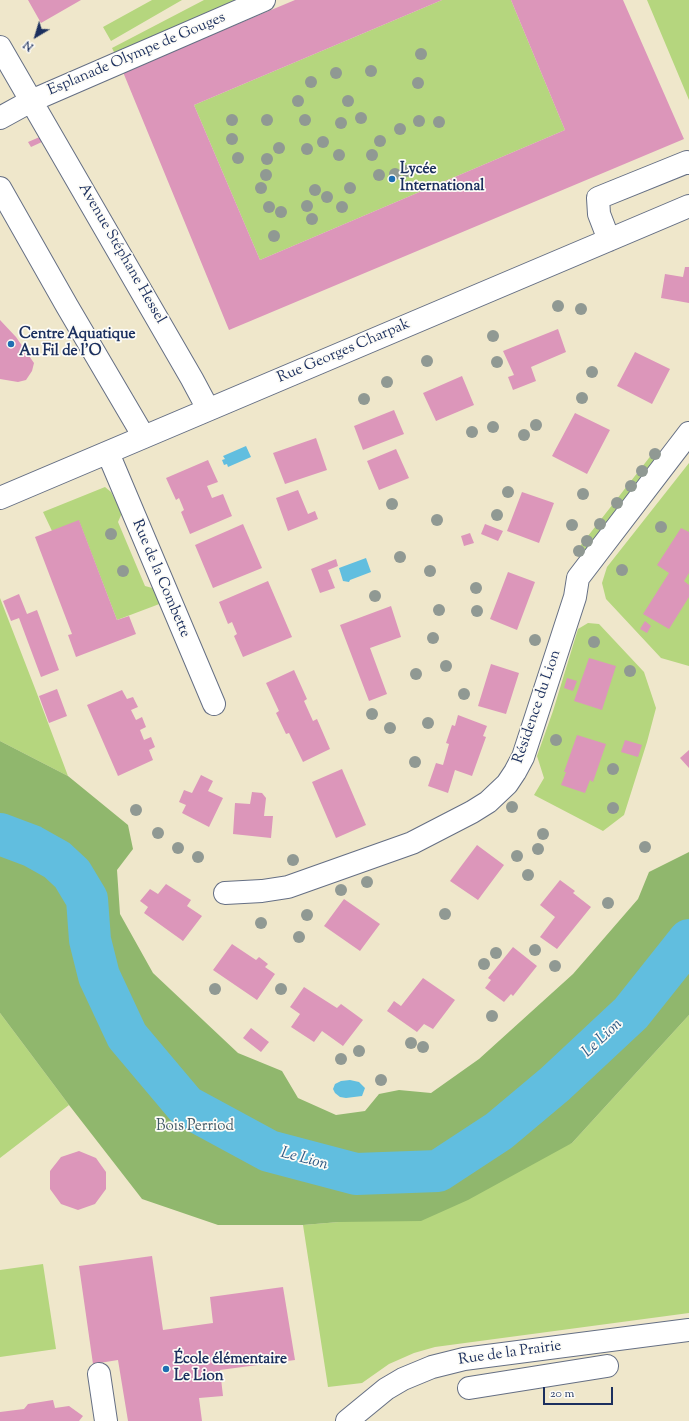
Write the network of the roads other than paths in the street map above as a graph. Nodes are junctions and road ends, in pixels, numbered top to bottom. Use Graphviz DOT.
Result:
graph roads {
  1 [pos="264,0"];
  2 [pos="0,47"];
  3 [pos="31,101"];
  4 [pos="0,118"];
  5 [pos="689,163"];
  6 [pos="0,188"];
  7 [pos="689,206"];
  8 [pos="609,240"];
  9 [pos="208,409"];
  10 [pos="689,433"];
  11 [pos="144,437"];
  12 [pos="108,453"];
  13 [pos="0,498"];
  14 [pos="214,704"];
  15 [pos="225,893"];
  16 [pos="689,1330"];
  17 [pos="607,1366"];
  18 [pos="99,1374"];
  19 [pos="469,1388"];
  20 [pos="106,1421"];
  21 [pos="347,1421"];
  1 -- 3 [label="street, Esplanade Olympe de Gouges"];
  2 -- 3 [label="street, Avenue Stéphane Hessel"];
  3 -- 4 [label="street"];
  3 -- 9 [label="street, Avenue Stéphane Hessel"];
  5 -- 8 [label="street"];
  6 -- 11 [label="street"];
  7 -- 8 [label="street, Rue Georges Charpak"];
  8 -- 9 [label="street, Rue Georges Charpak"];
  9 -- 11 [label="street, Rue Georges Charpak"];
  10 -- 15 [label="street, Résidence du Lion"];
  11 -- 12 [label="street, Rue Georges Charpak"];
  12 -- 13 [label="street, Rue Georges Charpak"];
  12 -- 14 [label="street, Rue de la Combette"];
  16 -- 21 [label="street, Rue de la Prairie"];
  17 -- 19 [label="street"];
  18 -- 20 [label="street"];
}
